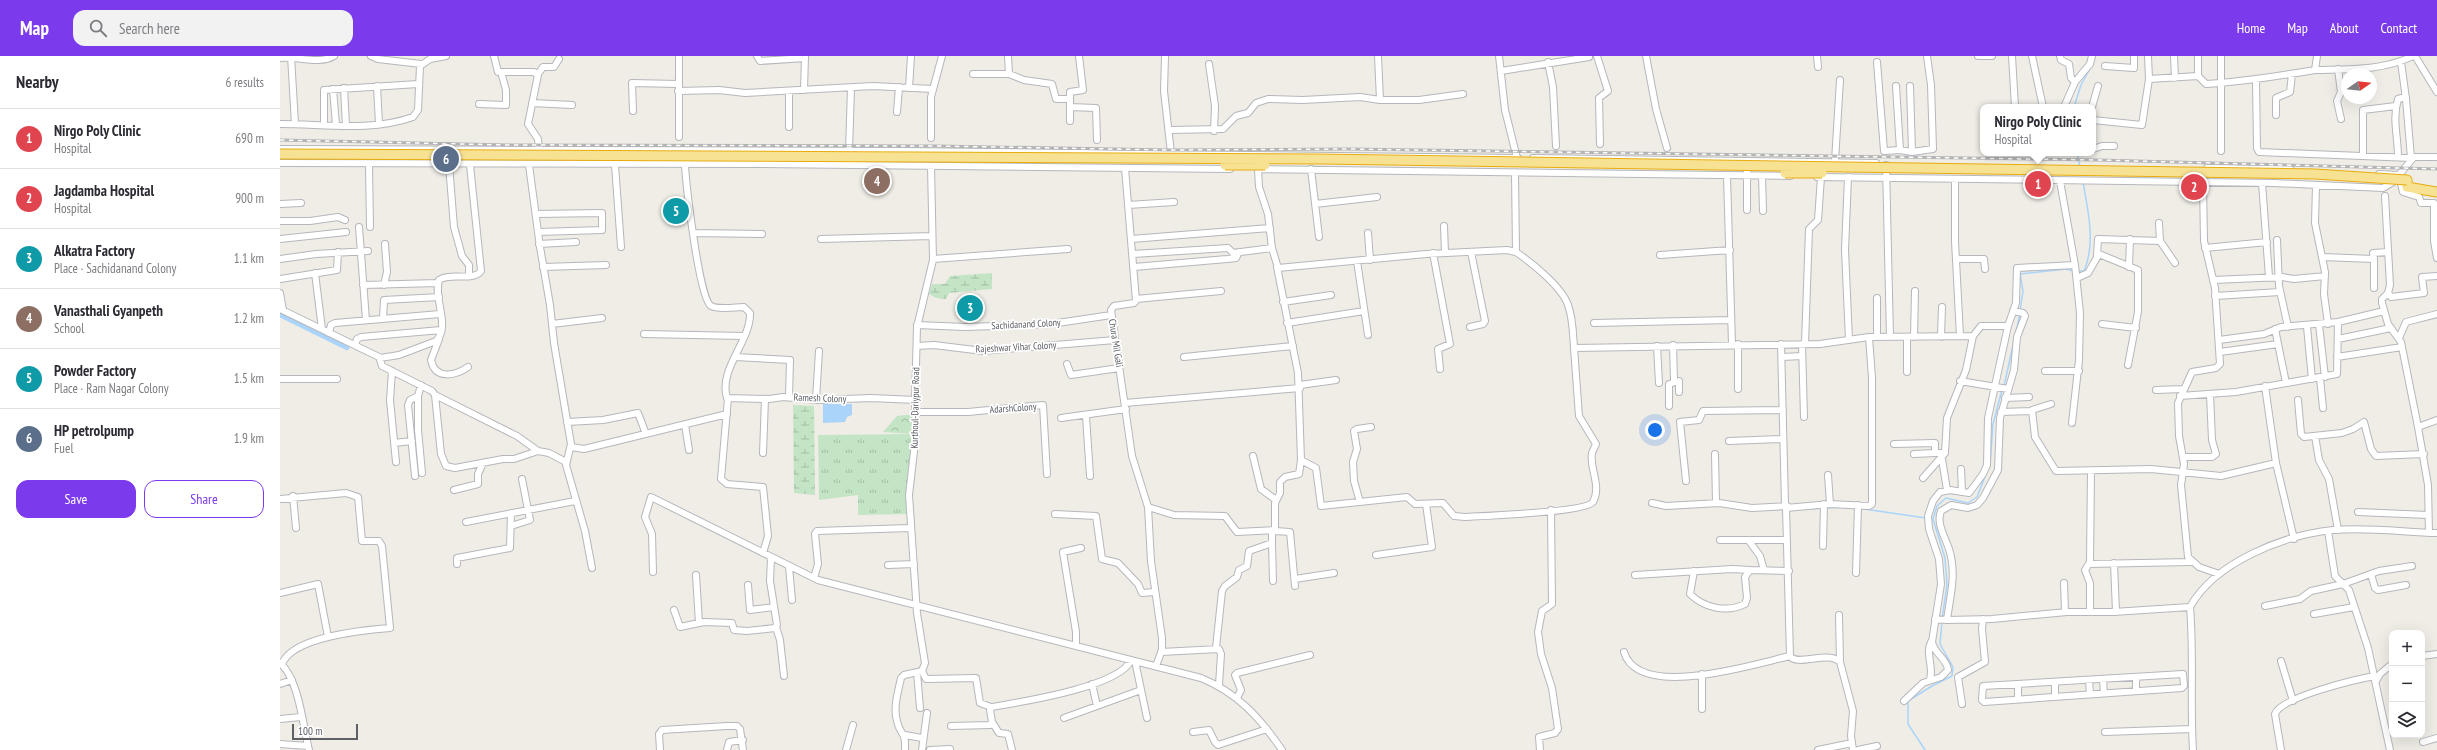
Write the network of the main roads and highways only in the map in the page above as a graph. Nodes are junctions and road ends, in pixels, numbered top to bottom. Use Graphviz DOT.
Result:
graph roads {
  1 [pos="280,154"];
  2 [pos="280,159"];
  3 [pos="2407,184"];
  4 [pos="2437,192"];
  1 -- 3 [label="highway, bridge"];
  2 -- 3 [label="highway, bridge"];
  3 -- 4 [label="highway"];
}
